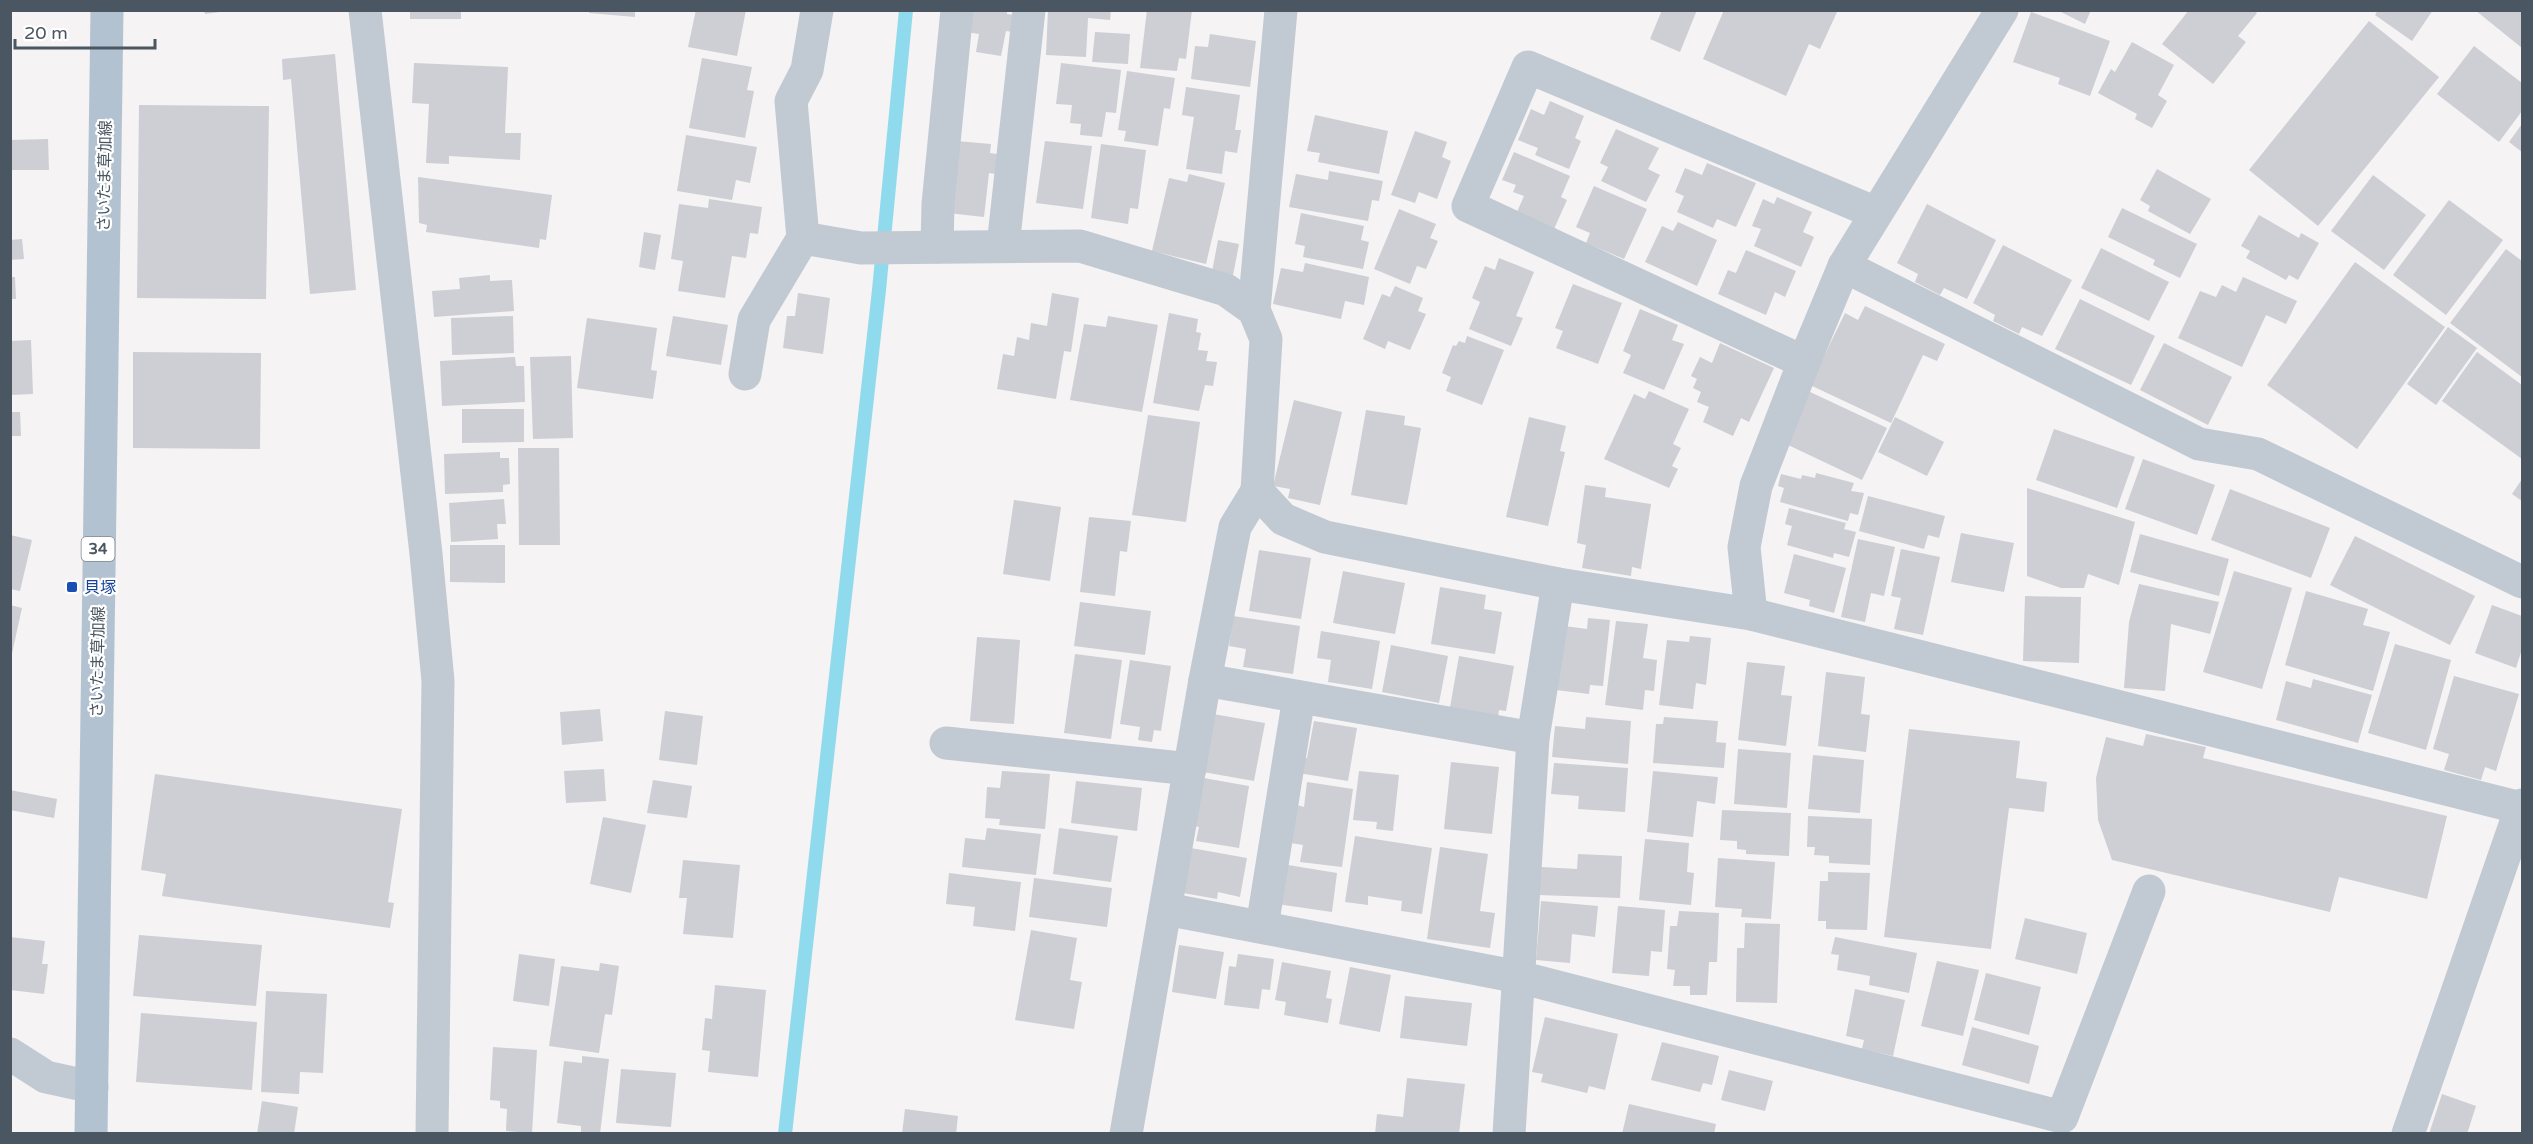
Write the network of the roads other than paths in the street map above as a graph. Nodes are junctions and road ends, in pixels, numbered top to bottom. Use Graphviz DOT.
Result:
graph roads {
  1 [pos="107,10"];
  2 [pos="365,10"];
  3 [pos="817,10"];
  4 [pos="957,10"];
  5 [pos="1029,10"];
  6 [pos="1281,10"];
  7 [pos="2002,10"];
  8 [pos="1876,213"];
  9 [pos="803,238"];
  10 [pos="1003,246"];
  11 [pos="937,247"];
  12 [pos="1844,266"];
  13 [pos="1254,310"];
  14 [pos="1804,362"];
  15 [pos="745,374"];
  16 [pos="1257,491"];
  17 [pos="2523,582"];
  18 [pos="1558,584"];
  19 [pos="1751,614"];
  20 [pos="1205,680"];
  21 [pos="1299,697"];
  22 [pos="1533,738"];
  23 [pos="946,743"];
  24 [pos="1190,769"];
  25 [pos="2522,807"];
  26 [pos="2149,891"];
  27 [pos="1166,909"];
  28 [pos="1262,927"];
  29 [pos="1519,977"];
  30 [pos="10,1054"];
  31 [pos="93,1087"];
  32 [pos="91,1134"];
  33 [pos="432,1134"];
  34 [pos="1126,1134"];
  35 [pos="1509,1134"];
  36 [pos="2408,1134"];
  1 -- 31 [label="main road, さいたま草加線 / 34"];
  2 -- 33 [label="street"];
  3 -- 9 [label="street"];
  4 -- 11 [label="street"];
  5 -- 10 [label="street"];
  6 -- 13 [label="street"];
  7 -- 8 [label="street"];
  8 -- 12 [label="street"];
  8 -- 14 [label="street"];
  9 -- 11 [label="street"];
  9 -- 15 [label="street"];
  10 -- 11 [label="street"];
  10 -- 13 [label="street"];
  12 -- 14 [label="street"];
  12 -- 17 [label="street"];
  13 -- 16 [label="street"];
  14 -- 19 [label="street"];
  16 -- 18 [label="street"];
  16 -- 20 [label="street"];
  18 -- 19 [label="street"];
  18 -- 22 [label="street"];
  19 -- 25 [label="street"];
  20 -- 21 [label="street"];
  20 -- 24 [label="street"];
  21 -- 22 [label="street"];
  21 -- 28 [label="street"];
  22 -- 29 [label="street"];
  23 -- 24 [label="street"];
  24 -- 27 [label="street"];
  25 -- 36 [label="street"];
  26 -- 29 [label="street"];
  27 -- 28 [label="street"];
  27 -- 34 [label="street"];
  28 -- 29 [label="street"];
  29 -- 35 [label="street"];
  30 -- 31 [label="street"];
  31 -- 32 [label="main road, さいたま草加線 / 34"];
}
